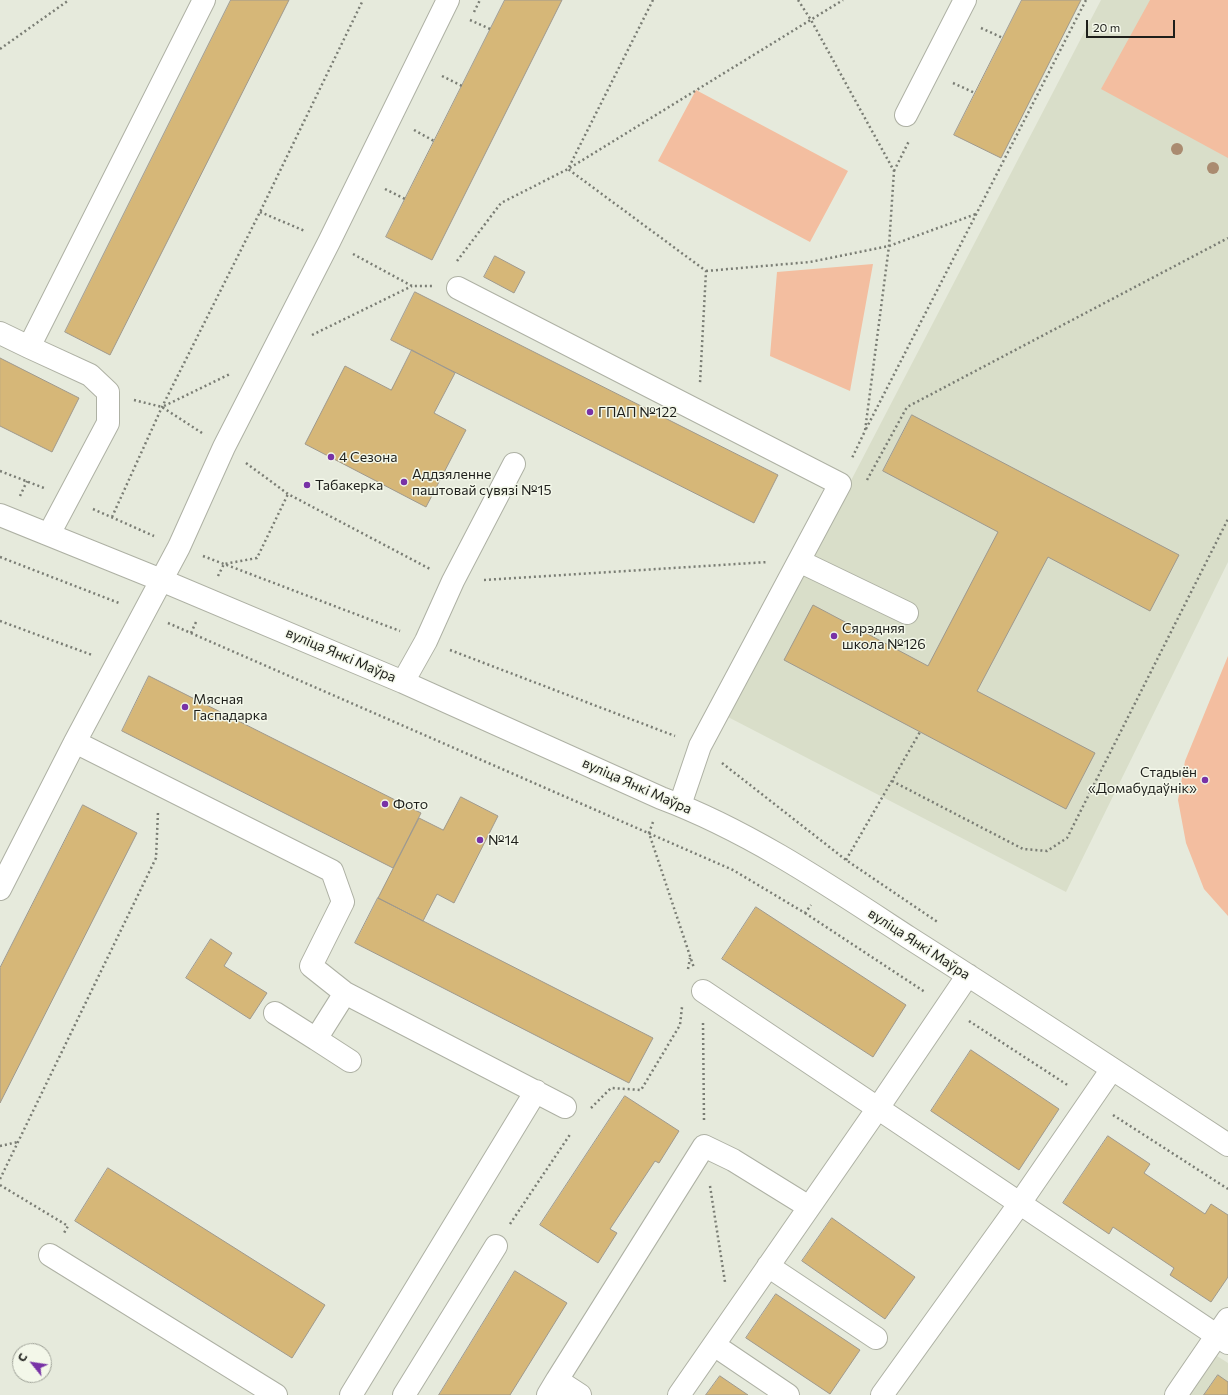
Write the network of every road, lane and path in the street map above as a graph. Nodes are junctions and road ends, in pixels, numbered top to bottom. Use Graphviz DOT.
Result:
graph roads {
  1 [pos="69,0"];
  2 [pos="204,0"];
  3 [pos="363,0"];
  4 [pos="448,0"];
  5 [pos="653,0"];
  6 [pos="799,0"];
  7 [pos="843,0"];
  8 [pos="965,0"];
  9 [pos="1086,0"];
  10 [pos="470,20"];
  11 [pos="811,20"];
  12 [pos="976,26"];
  13 [pos="490,30"];
  14 [pos="1003,38"];
  15 [pos="0,49"];
  16 [pos="442,76"];
  17 [pos="948,81"];
  18 [pos="462,86"];
  19 [pos="975,94"];
  20 [pos="906,114"];
  21 [pos="414,130"];
  22 [pos="434,140"];
  23 [pos="568,169"];
  24 [pos="384,189"];
  25 [pos="405,199"];
  26 [pos="260,212"];
  27 [pos="976,214"];
  28 [pos="1228,238"];
  29 [pos="329,242"];
  30 [pos="889,246"];
  31 [pos="456,263"];
  32 [pos="706,271"];
  33 [pos="412,286"];
  34 [pos="448,287"];
  35 [pos="0,333"];
  36 [pos="29,348"];
  37 [pos="272,354"];
  38 [pos="231,374"];
  39 [pos="162,407"];
  40 [pos="699,412"];
  41 [pos="865,431"];
  42 [pos="224,447"];
  43 [pos="514,464"];
  44 [pos="866,482"];
  45 [pos="840,484"];
  46 [pos="288,494"];
  47 [pos="0,515"];
  48 [pos="112,517"];
  49 [pos="1228,519"];
  50 [pos="49,534"];
  51 [pos="0,557"];
  52 [pos="799,561"];
  53 [pos="224,564"];
  54 [pos="161,580"];
  55 [pos="454,581"];
  56 [pos="144,612"];
  57 [pos="907,613"];
  58 [pos="0,621"];
  59 [pos="116,665"];
  60 [pos="404,682"];
  61 [pos="920,732"];
  62 [pos="75,742"];
  63 [pos="892,781"];
  64 [pos="159,784"];
  65 [pos="680,805"];
  66 [pos="649,833"];
  67 [pos="846,860"];
  68 [pos="733,870"];
  69 [pos="2,881"];
  70 [pos="805,913"];
  71 [pos="690,958"];
  72 [pos="687,973"];
  73 [pos="968,975"];
  74 [pos="703,990"];
  75 [pos="345,993"];
  76 [pos="683,1003"];
  77 [pos="947,1006"];
  78 [pos="275,1013"];
  79 [pos="316,1039"];
  80 [pos="350,1061"];
  81 [pos="1112,1069"];
  82 [pos="536,1091"];
  83 [pos="1091,1100"];
  84 [pos="565,1107"];
  85 [pos="878,1108"];
  86 [pos="587,1112"];
  87 [pos="574,1129"];
  88 [pos="18,1142"];
  89 [pos="1228,1145"];
  90 [pos="0,1146"];
  91 [pos="704,1146"];
  92 [pos="0,1180"];
  93 [pos="0,1185"];
  94 [pos="1228,1190"];
  95 [pos="1020,1203"];
  96 [pos="809,1207"];
  97 [pos="496,1246"];
  98 [pos="50,1255"];
  99 [pos="768,1266"];
  100 [pos="731,1320"];
  101 [pos="1224,1333"];
  102 [pos="876,1338"];
  103 [pos="714,1345"];
  104 [pos="553,1388"];
  105 [pos="276,1395"];
  106 [pos="351,1395"];
  107 [pos="404,1395"];
  108 [pos="580,1395"];
  109 [pos="679,1395"];
  110 [pos="788,1395"];
  111 [pos="882,1395"];
  112 [pos="1176,1395"];
  1 -- 15 [label="path"];
  2 -- 36 [label="street"];
  3 -- 26 [label="path"];
  4 -- 29 [label="street"];
  5 -- 23 [label="path"];
  6 -- 11 [label="path"];
  7 -- 11 [label="path"];
  8 -- 20 [label="street"];
  9 -- 27 [label="path"];
  10 -- 13 [label="path"];
  11 -- 23 [label="path"];
  11 -- 30 [label="path"];
  12 -- 14 [label="path"];
  16 -- 18 [label="path"];
  17 -- 19 [label="path"];
  21 -- 22 [label="path"];
  23 -- 31 [label="path"];
  23 -- 32 [label="path"];
  24 -- 25 [label="path"];
  26 -- 29 [label="path"];
  26 -- 39 [label="path"];
  27 -- 30 [label="path"];
  27 -- 41 [label="path"];
  28 -- 44 [label="path"];
  29 -- 33 [label="path"];
  29 -- 37 [label="street"];
  30 -- 32 [label="path"];
  30 -- 41 [label="path"];
  32 -- 40 [label="path"];
  33 -- 34 [label="path"];
  33 -- 37 [label="path"];
  34 -- 40 [label="street"];
  35 -- 36 [label="street"];
  36 -- 50 [label="street"];
  37 -- 42 [label="street"];
  38 -- 39 [label="path"];
  39 -- 42 [label="path"];
  39 -- 48 [label="path"];
  40 -- 45 [label="street"];
  41 -- 45 [label="path"];
  42 -- 46 [label="path"];
  42 -- 54 [label="street"];
  43 -- 55 [label="street"];
  45 -- 52 [label="street"];
  46 -- 53 [label="path"];
  46 -- 55 [label="path"];
  47 -- 50 [label="street, вуліца Янкі Маўра"];
  49 -- 63 [label="path"];
  50 -- 54 [label="street, вуліца Янкі Маўра"];
  51 -- 56 [label="path"];
  52 -- 55 [label="path"];
  52 -- 57 [label="street"];
  52 -- 65 [label="street"];
  54 -- 56 [label="street"];
  54 -- 60 [label="street, вуліца Янкі Маўра"];
  55 -- 60 [label="street"];
  56 -- 59 [label="street"];
  56 -- 66 [label="path"];
  58 -- 59 [label="path"];
  59 -- 62 [label="street"];
  60 -- 65 [label="street, вуліца Янкі Маўра"];
  61 -- 63 [label="path"];
  62 -- 64 [label="street"];
  62 -- 69 [label="street"];
  63 -- 67 [label="path"];
  64 -- 75 [label="street"];
  64 -- 88 [label="path"];
  65 -- 73 [label="street, вуліца Янкі Маўра"];
  66 -- 68 [label="path"];
  66 -- 71 [label="path"];
  70 -- 77 [label="path"];
  71 -- 72 [label="path"];
  71 -- 74 [label="path"];
  73 -- 77 [label="street"];
  73 -- 81 [label="street, вуліца Янкі Маўра"];
  74 -- 85 [label="street"];
  74 -- 91 [label="path"];
  75 -- 79 [label="street"];
  75 -- 82 [label="street"];
  76 -- 86 [label="path"];
  77 -- 83 [label="path"];
  77 -- 85 [label="street"];
  78 -- 79 [label="street"];
  79 -- 80 [label="street"];
  81 -- 83 [label="street"];
  81 -- 89 [label="street, вуліца Янкі Маўра"];
  82 -- 84 [label="street"];
  82 -- 106 [label="street"];
  83 -- 94 [label="path"];
  83 -- 95 [label="street"];
  85 -- 95 [label="street"];
  85 -- 96 [label="street"];
  87 -- 97 [label="path"];
  88 -- 90 [label="path"];
  88 -- 92 [label="path"];
  91 -- 96 [label="street"];
  91 -- 100 [label="path"];
  91 -- 104 [label="street"];
  93 -- 98 [label="path"];
  95 -- 101 [label="street"];
  95 -- 111 [label="street"];
  96 -- 99 [label="street"];
  97 -- 107 [label="street"];
  98 -- 105 [label="street"];
  99 -- 100 [label="street"];
  99 -- 102 [label="street"];
  100 -- 103 [label="street"];
  101 -- 112 [label="street"];
  103 -- 109 [label="street"];
  103 -- 110 [label="street"];
  104 -- 108 [label="street"];
}
